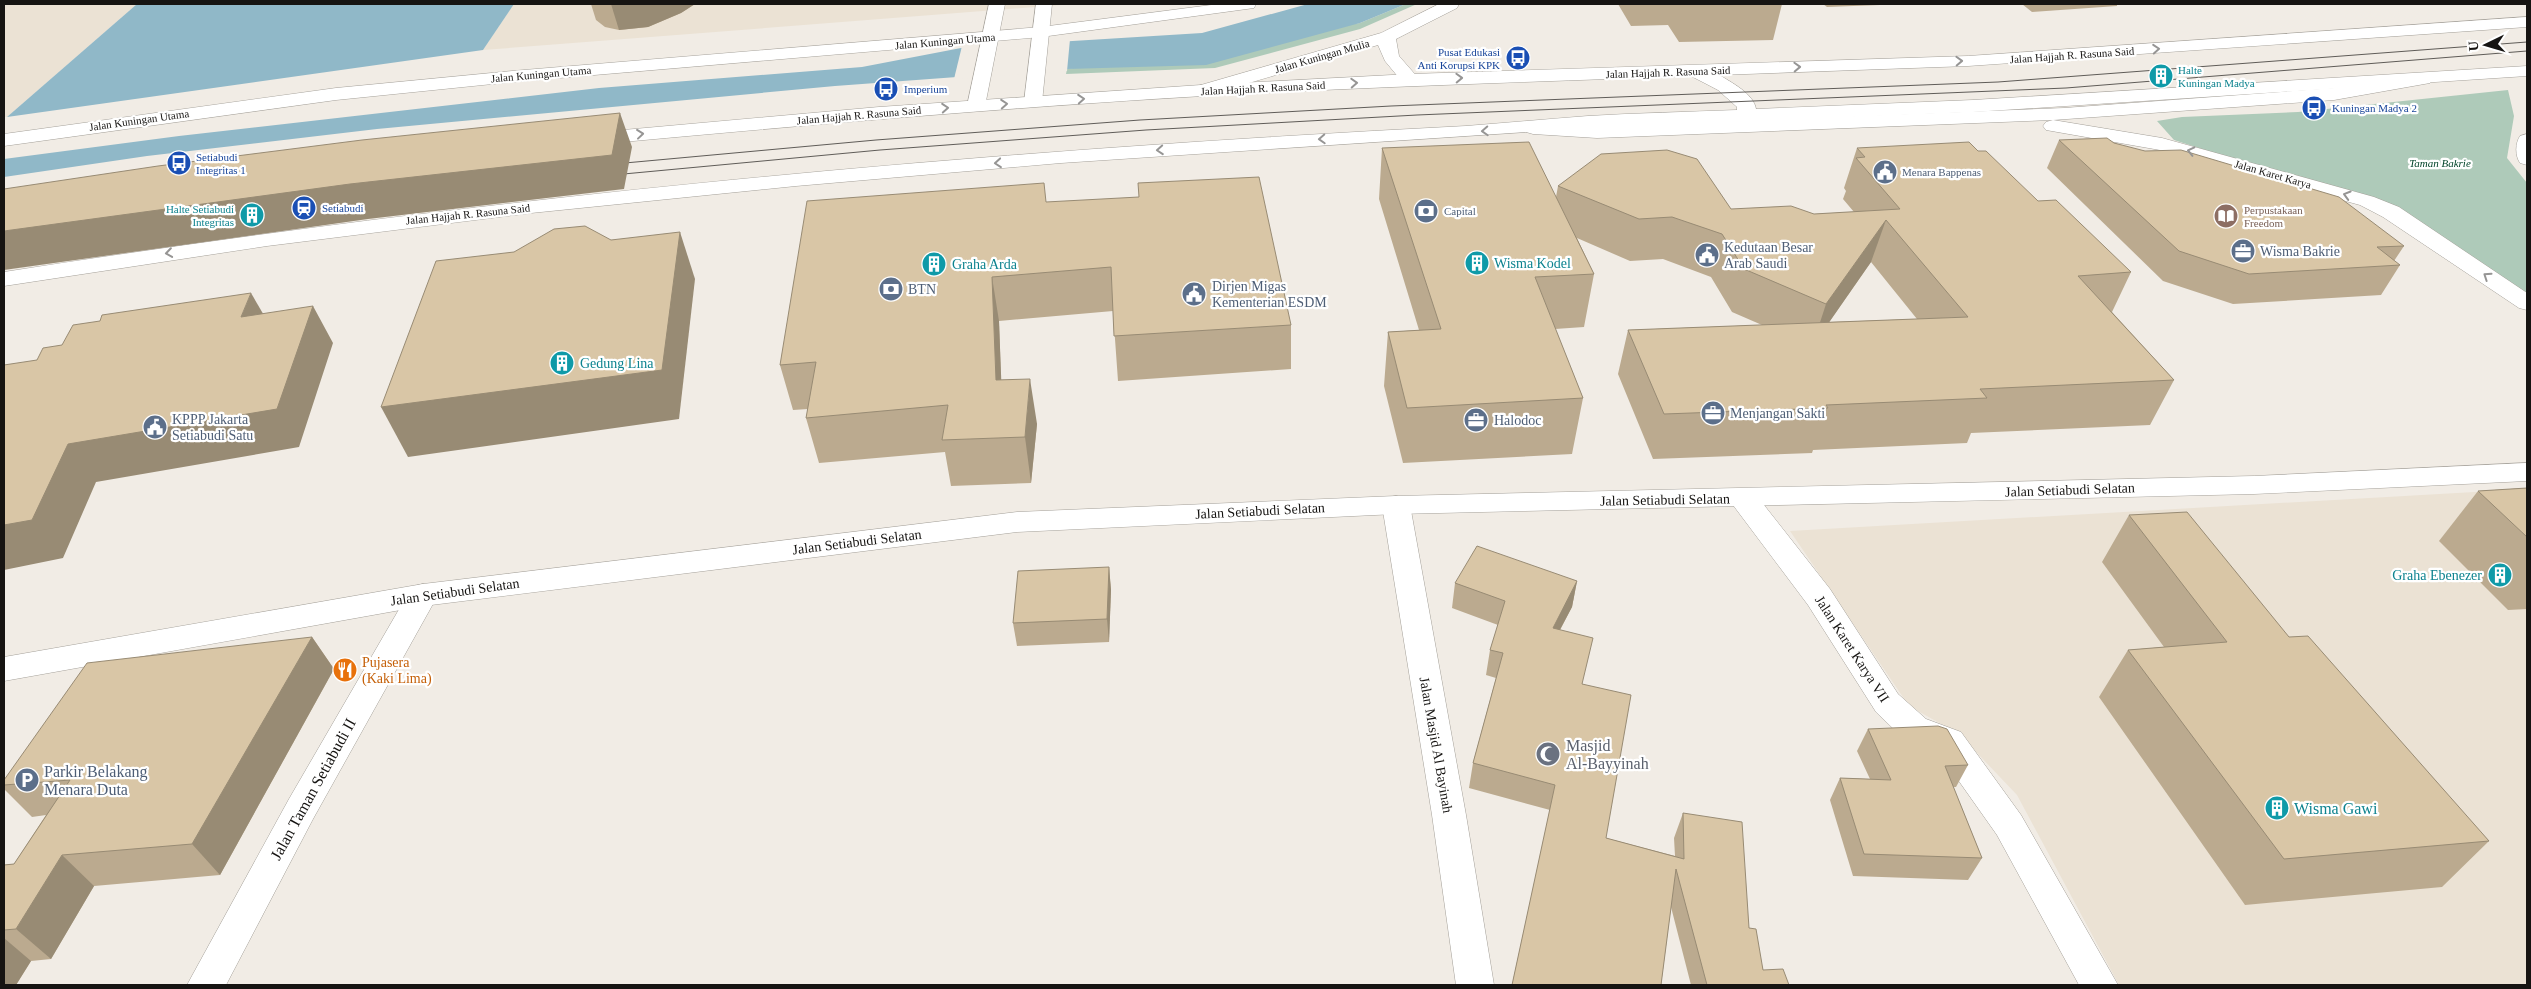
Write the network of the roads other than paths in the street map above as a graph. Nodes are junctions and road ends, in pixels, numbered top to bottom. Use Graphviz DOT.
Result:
graph roads {
  1 [pos="997,4"];
  2 [pos="1248,4"];
  3 [pos="1451,4"];
  4 [pos="2527,22"];
  5 [pos="1042,24"];
  6 [pos="990,35"];
  7 [pos="1387,37"];
  8 [pos="1762,69"];
  9 [pos="1695,71"];
  10 [pos="2527,71"];
  11 [pos="2434,77"];
  12 [pos="1410,80"];
  13 [pos="1200,91"];
  14 [pos="1033,102"];
  15 [pos="976,106"];
  16 [pos="1782,114"];
  17 [pos="1745,115"];
  18 [pos="1992,117"];
  19 [pos="4,128"];
  20 [pos="1533,128"];
  21 [pos="4,140"];
  22 [pos="574,140"];
  23 [pos="2527,140"];
  24 [pos="2527,158"];
  25 [pos="4,279"];
  26 [pos="2527,303"];
  27 [pos="2527,472"];
  28 [pos="1743,498"];
  29 [pos="1396,505"];
  30 [pos="422,595"];
  31 [pos="4,669"];
  32 [pos="206,985"];
  33 [pos="1475,985"];
  34 [pos="2099,985"];
  1 -- 6 [label="main road"];
  2 -- 5 [label="main road, Jalan Kuningan Utama"];
  3 -- 7 [label="main road, Jalan Kuningan Mulia"];
  8 -- 4 [label="main road, Jalan Hajjah R. Rasuna Said, one-way"];
  5 -- 6 [label="main road, Jalan Kuningan Utama"];
  5 -- 14 [label="main road"];
  6 -- 15 [label="main road"];
  6 -- 19 [label="main road, Jalan Kuningan Utama"];
  6 -- 21 [label="main road, Jalan Kuningan Utama"];
  7 -- 12 [label="main road, Jalan Kuningan Mulia"];
  7 -- 13 [label="main road, Jalan Kuningan Mulia"];
  8 -- 9 [label="main road, Jalan Hajjah R. Rasuna Said"];
  8 -- 16 [label="main road"];
  12 -- 9 [label="main road, Jalan Hajjah R. Rasuna Said, one-way"];
  9 -- 17 [label="main road"];
  10 -- 11 [label="main road, Jalan Hajjah R. Rasuna Said"];
  11 -- 16 [label="main road, Jalan Hajjah R. Rasuna Said"];
  11 -- 18 [label="main road, Jalan Hajjah R. Rasuna Said"];
  13 -- 12 [label="main road, Jalan Hajjah R. Rasuna Said, one-way"];
  14 -- 13 [label="main road, Jalan Hajjah R. Rasuna Said, one-way"];
  15 -- 14 [label="main road, Jalan Hajjah R. Rasuna Said, one-way"];
  22 -- 15 [label="main road, Jalan Hajjah R. Rasuna Said, one-way"];
  16 -- 17 [label="main road, Jalan Hajjah R. Rasuna Said"];
  17 -- 20 [label="main road, Jalan Hajjah R. Rasuna Said"];
  18 -- 20 [label="main road, Jalan Hajjah R. Rasuna Said"];
  26 -- 18 [label="main road, Jalan Karet Karya, one-way"];
  20 -- 25 [label="main road, Jalan Hajjah R. Rasuna Said, one-way"];
  23 -- 24 [label="main road"];
  27 -- 28 [label="main road, Jalan Setiabudi Selatan"];
  28 -- 29 [label="main road, Jalan Setiabudi Selatan"];
  28 -- 34 [label="main road, Jalan Karet Karya VII"];
  29 -- 30 [label="main road, Jalan Setiabudi Selatan"];
  29 -- 33 [label="main road, Jalan Masjid Al Bayinah"];
  30 -- 31 [label="main road, Jalan Setiabudi Selatan"];
  30 -- 32 [label="main road, Jalan Taman Setiabudi II"];
}
